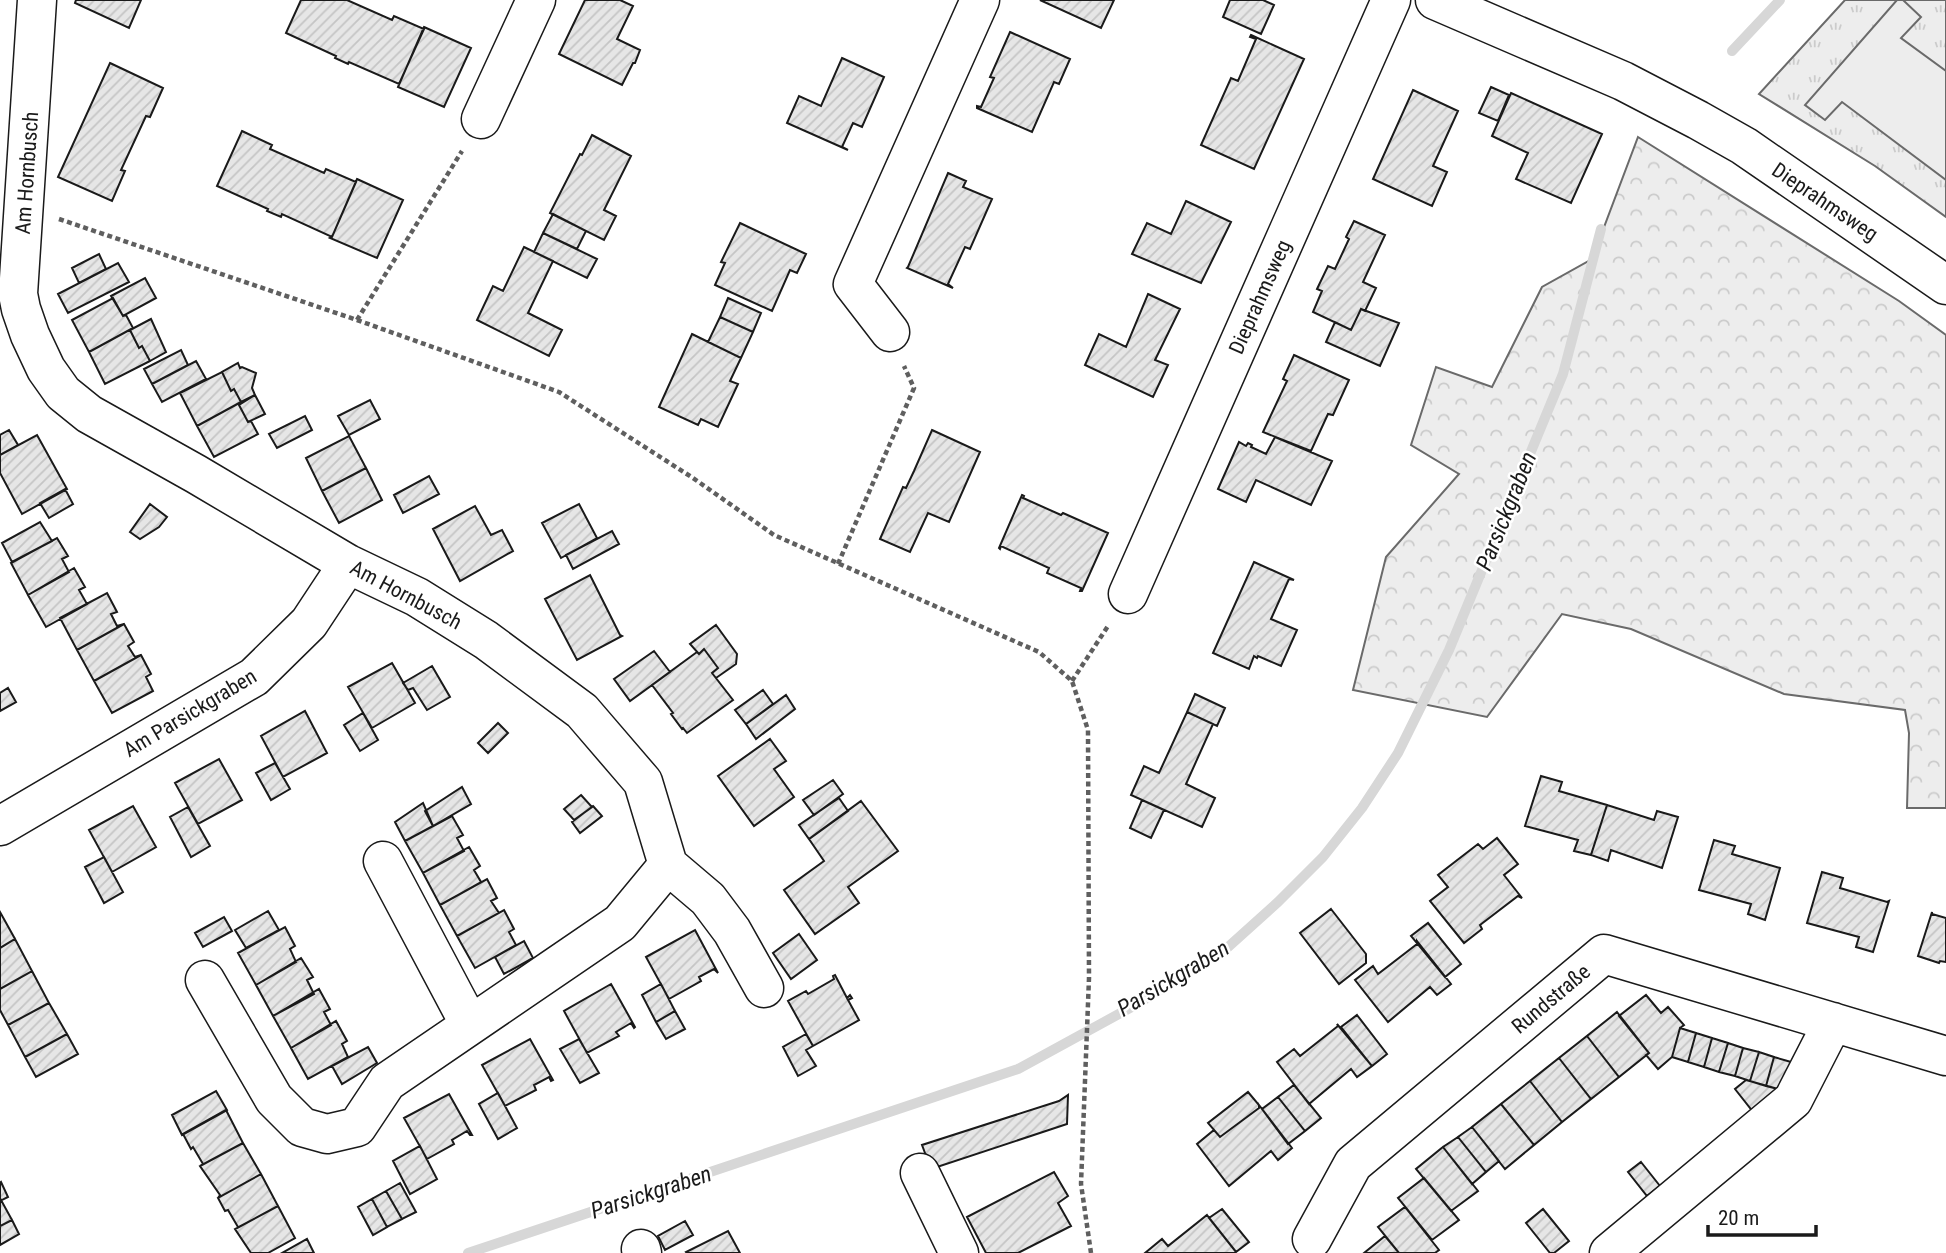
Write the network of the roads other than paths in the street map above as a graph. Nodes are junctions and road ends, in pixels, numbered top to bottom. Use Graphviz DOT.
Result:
graph roads {
  1 [pos="37,0"];
  2 [pos="536,0"];
  3 [pos="981,0"];
  4 [pos="1391,0"];
  5 [pos="1435,0"];
  6 [pos="481,119"];
  7 [pos="1946,285"];
  8 [pos="10,314"];
  9 [pos="890,332"];
  10 [pos="348,564"];
  11 [pos="1128,594"];
  12 [pos="0,826"];
  13 [pos="383,861"];
  14 [pos="668,865"];
  15 [pos="205,980"];
  16 [pos="764,988"];
  17 [pos="1833,1022"];
  18 [pos="470,1026"];
  19 [pos="1946,1056"];
  20 [pos="920,1173"];
  21 [pos="1312,1238"];
  22 [pos="959,1253"];
  23 [pos="1609,1253"];
  1 -- 8 [label="street, Am Hornbusch"];
  2 -- 6 [label="street"];
  3 -- 9 [label="street"];
  4 -- 11 [label="street, Dieprahmsweg"];
  5 -- 7 [label="street, Dieprahmsweg"];
  8 -- 10 [label="street, Am Hornbusch"];
  10 -- 12 [label="street, Am Parsickgraben"];
  10 -- 14 [label="street, Am Hornbusch"];
  13 -- 18 [label="street"];
  14 -- 16 [label="street"];
  14 -- 18 [label="street"];
  15 -- 18 [label="street"];
  17 -- 19 [label="street, Rundstraße"];
  17 -- 21 [label="street, Rundstraße"];
  17 -- 23 [label="street"];
  20 -- 22 [label="street"];
}
